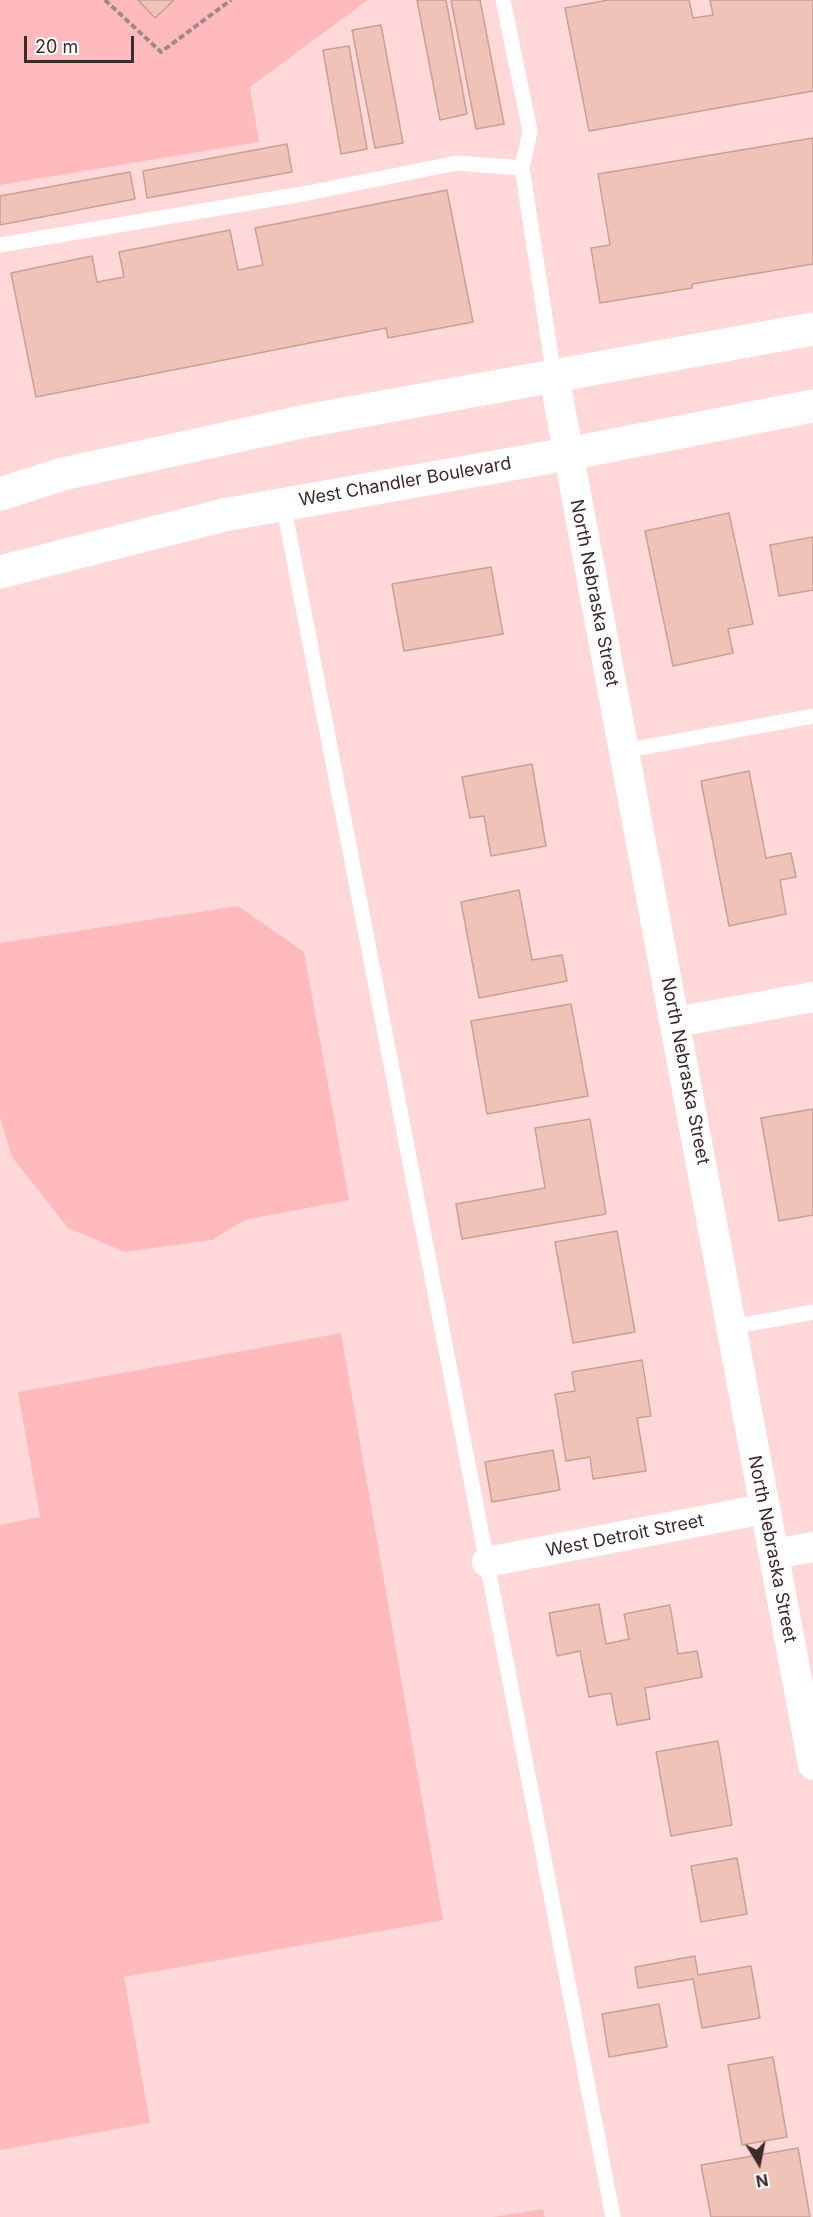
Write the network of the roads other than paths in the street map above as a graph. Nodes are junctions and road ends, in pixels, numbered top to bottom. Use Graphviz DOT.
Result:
graph roads {
  1 [pos="503,0"];
  2 [pos="522,168"];
  3 [pos="0,244"];
  4 [pos="813,329"];
  5 [pos="554,376"];
  6 [pos="813,406"];
  7 [pos="568,454"];
  8 [pos="0,494"];
  9 [pos="283,503"];
  10 [pos="0,572"];
  11 [pos="813,716"];
  12 [pos="624,751"];
  13 [pos="813,997"];
  14 [pos="676,1022"];
  15 [pos="813,1312"];
  16 [pos="732,1327"];
  17 [pos="764,1509"];
  18 [pos="813,1547"];
  19 [pos="774,1554"];
  20 [pos="487,1562"];
  21 [pos="813,1765"];
  22 [pos="613,2217"];
  1 -- 2 [label="lane"];
  2 -- 3 [label="lane"];
  2 -- 5 [label="lane"];
  4 -- 5 [label="main road"];
  5 -- 7 [label="street, North Nebraska Street"];
  5 -- 8 [label="main road"];
  6 -- 7 [label="main road, West Chandler Boulevard"];
  7 -- 9 [label="main road, West Chandler Boulevard"];
  7 -- 12 [label="street, North Nebraska Street"];
  9 -- 10 [label="main road, West Chandler Boulevard"];
  9 -- 20 [label="lane"];
  11 -- 12 [label="lane"];
  12 -- 14 [label="street, North Nebraska Street"];
  13 -- 14 [label="street"];
  14 -- 16 [label="street, North Nebraska Street"];
  15 -- 16 [label="lane"];
  16 -- 17 [label="street, North Nebraska Street"];
  17 -- 19 [label="street, North Nebraska Street"];
  17 -- 20 [label="street, West Detroit Street"];
  18 -- 19 [label="street"];
  19 -- 21 [label="street, North Nebraska Street"];
  20 -- 22 [label="lane"];
}
